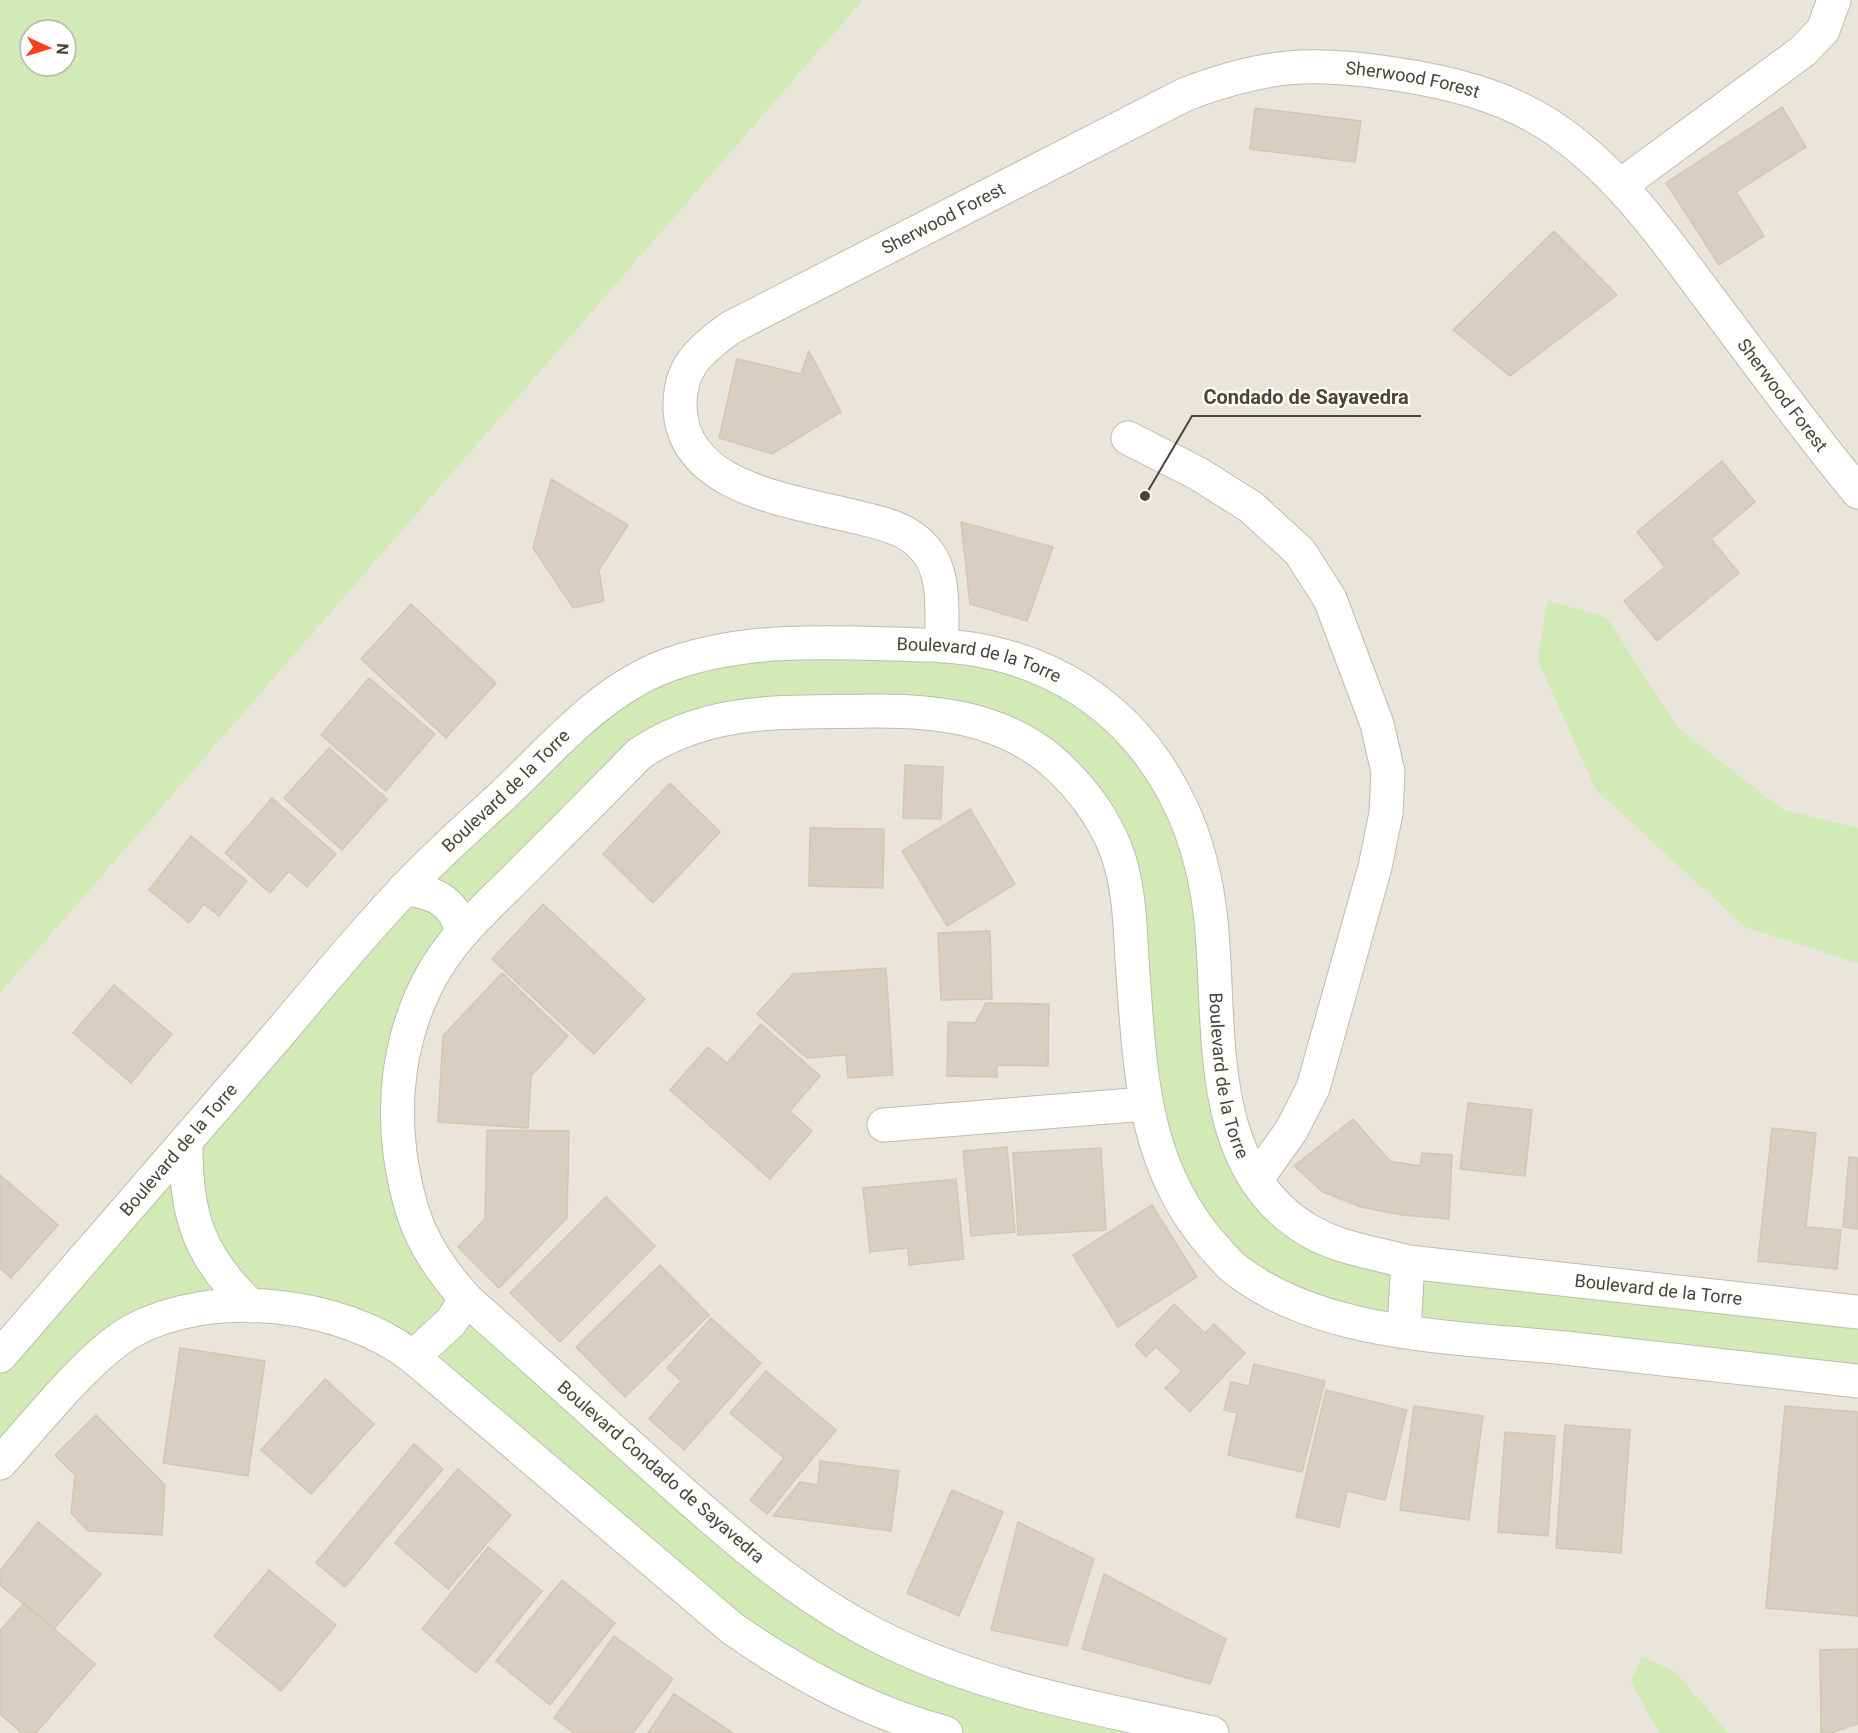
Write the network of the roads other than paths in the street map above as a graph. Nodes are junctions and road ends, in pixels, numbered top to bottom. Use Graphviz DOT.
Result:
graph roads {
  1 [pos="1834,0"];
  2 [pos="1621,185"];
  3 [pos="1128,438"];
  4 [pos="1858,492"];
  5 [pos="942,646"];
  6 [pos="404,889"];
  7 [pos="462,932"];
  8 [pos="1145,1104"];
  9 [pos="884,1125"];
  10 [pos="186,1142"];
  11 [pos="1256,1180"];
  12 [pos="1408,1263"];
  13 [pos="466,1299"];
  14 [pos="251,1306"];
  15 [pos="1858,1312"];
  16 [pos="1404,1330"];
  17 [pos="0,1356"];
  18 [pos="413,1357"];
  19 [pos="1858,1381"];
  20 [pos="0,1462"];
  21 [pos="946,1733"];
  22 [pos="1212,1733"];
  1 -- 2 [label="street"];
  2 -- 4 [label="street, Sherwood Forest"];
  2 -- 5 [label="street, Sherwood Forest"];
  3 -- 11 [label="street"];
  5 -- 6 [label="street, Boulevard de la Torre"];
  5 -- 11 [label="street, Boulevard de la Torre"];
  6 -- 7 [label="street"];
  6 -- 10 [label="street, Boulevard de la Torre"];
  7 -- 8 [label="street"];
  7 -- 13 [label="street"];
  8 -- 9 [label="street"];
  8 -- 16 [label="street"];
  10 -- 14 [label="street"];
  10 -- 17 [label="street, Boulevard de la Torre"];
  11 -- 12 [label="street, Boulevard de la Torre"];
  12 -- 15 [label="street, Boulevard de la Torre"];
  12 -- 16 [label="street"];
  13 -- 18 [label="street"];
  13 -- 22 [label="street, Boulevard Condado de Sayavedra"];
  14 -- 18 [label="street"];
  14 -- 20 [label="street"];
  16 -- 19 [label="street"];
  18 -- 21 [label="street"];
}
